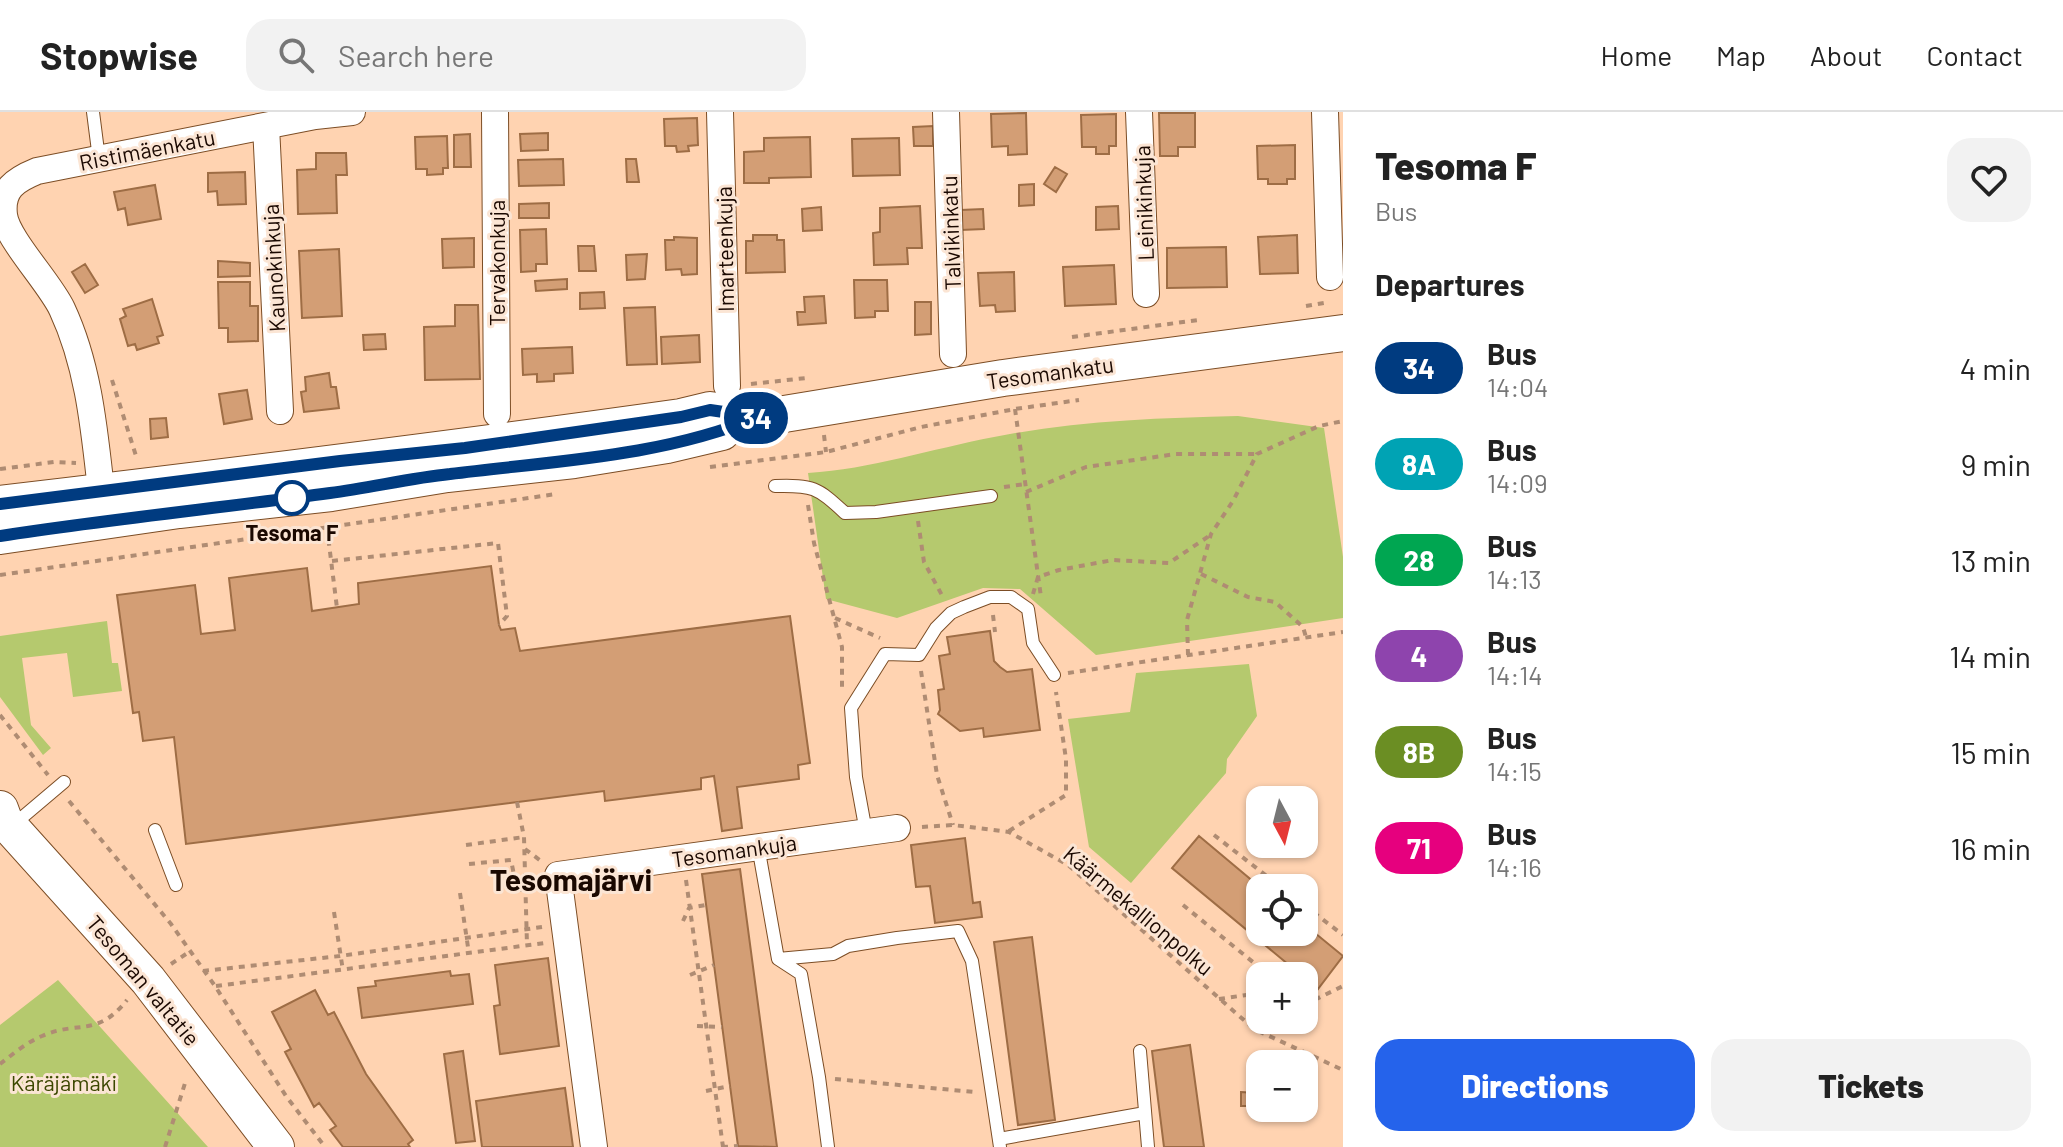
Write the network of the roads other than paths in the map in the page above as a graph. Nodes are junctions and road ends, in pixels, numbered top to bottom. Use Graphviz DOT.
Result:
graph roads {
  1 [pos="93,112"];
  2 [pos="352,112"];
  3 [pos="495,112"];
  4 [pos="720,112"];
  5 [pos="946,112"];
  6 [pos="1139,112"];
  7 [pos="1325,112"];
  8 [pos="266,126"];
  9 [pos="99,159"];
  10 [pos="1330,277"];
  11 [pos="1146,294"];
  12 [pos="1343,333"];
  13 [pos="953,354"];
  14 [pos="727,386"];
  15 [pos="280,411"];
  16 [pos="497,414"];
  17 [pos="775,486"];
  18 [pos="991,496"];
  19 [pos="0,504"];
  20 [pos="103,506"];
  21 [pos="0,536"];
  22 [pos="919,655"];
  23 [pos="921,670"];
  24 [pos="1054,675"];
  25 [pos="61,784"];
  26 [pos="4,819"];
  27 [pos="897,828"];
  28 [pos="155,830"];
  29 [pos="866,832"];
  30 [pos="758,846"];
  31 [pos="176,885"];
  32 [pos="778,959"];
  33 [pos="1140,1051"];
  34 [pos="1145,1113"];
  35 [pos="999,1143"];
  36 [pos="276,1147"];
  37 [pos="594,1147"];
  38 [pos="828,1147"];
  39 [pos="1148,1147"];
  1 -- 9 [label="lane"];
  2 -- 8 [label="street, Ristimäenkatu"];
  3 -- 16 [label="street, Tervakonkuja"];
  4 -- 14 [label="street, Imarteenkuja"];
  5 -- 13 [label="street, Talvikinkatu"];
  6 -- 11 [label="street, Leinikinkuja"];
  7 -- 10 [label="street"];
  8 -- 9 [label="street, Ristimäenkatu"];
  8 -- 15 [label="street, Kaunokinkuja"];
  9 -- 20 [label="street, Ristimäenkatu"];
  12 -- 20 [label="main road, Tesomankatu"];
  17 -- 18 [label="lane"];
  19 -- 20 [label="main road, Tesomankatu"];
  20 -- 21 [label="main road, Tesomankatu"];
  22 -- 23 [label="lane"];
  22 -- 24 [label="lane"];
  22 -- 29 [label="lane"];
  25 -- 26 [label="lane"];
  26 -- 36 [label="main road, Tesoman valtatie"];
  27 -- 29 [label="street, Tesomankuja"];
  28 -- 31 [label="lane"];
  29 -- 30 [label="street, Tesomankuja"];
  30 -- 32 [label="lane"];
  30 -- 37 [label="street, Tesomankuja"];
  32 -- 35 [label="lane"];
  32 -- 38 [label="lane"];
  33 -- 34 [label="lane"];
  34 -- 35 [label="lane"];
  34 -- 39 [label="lane"];
}
